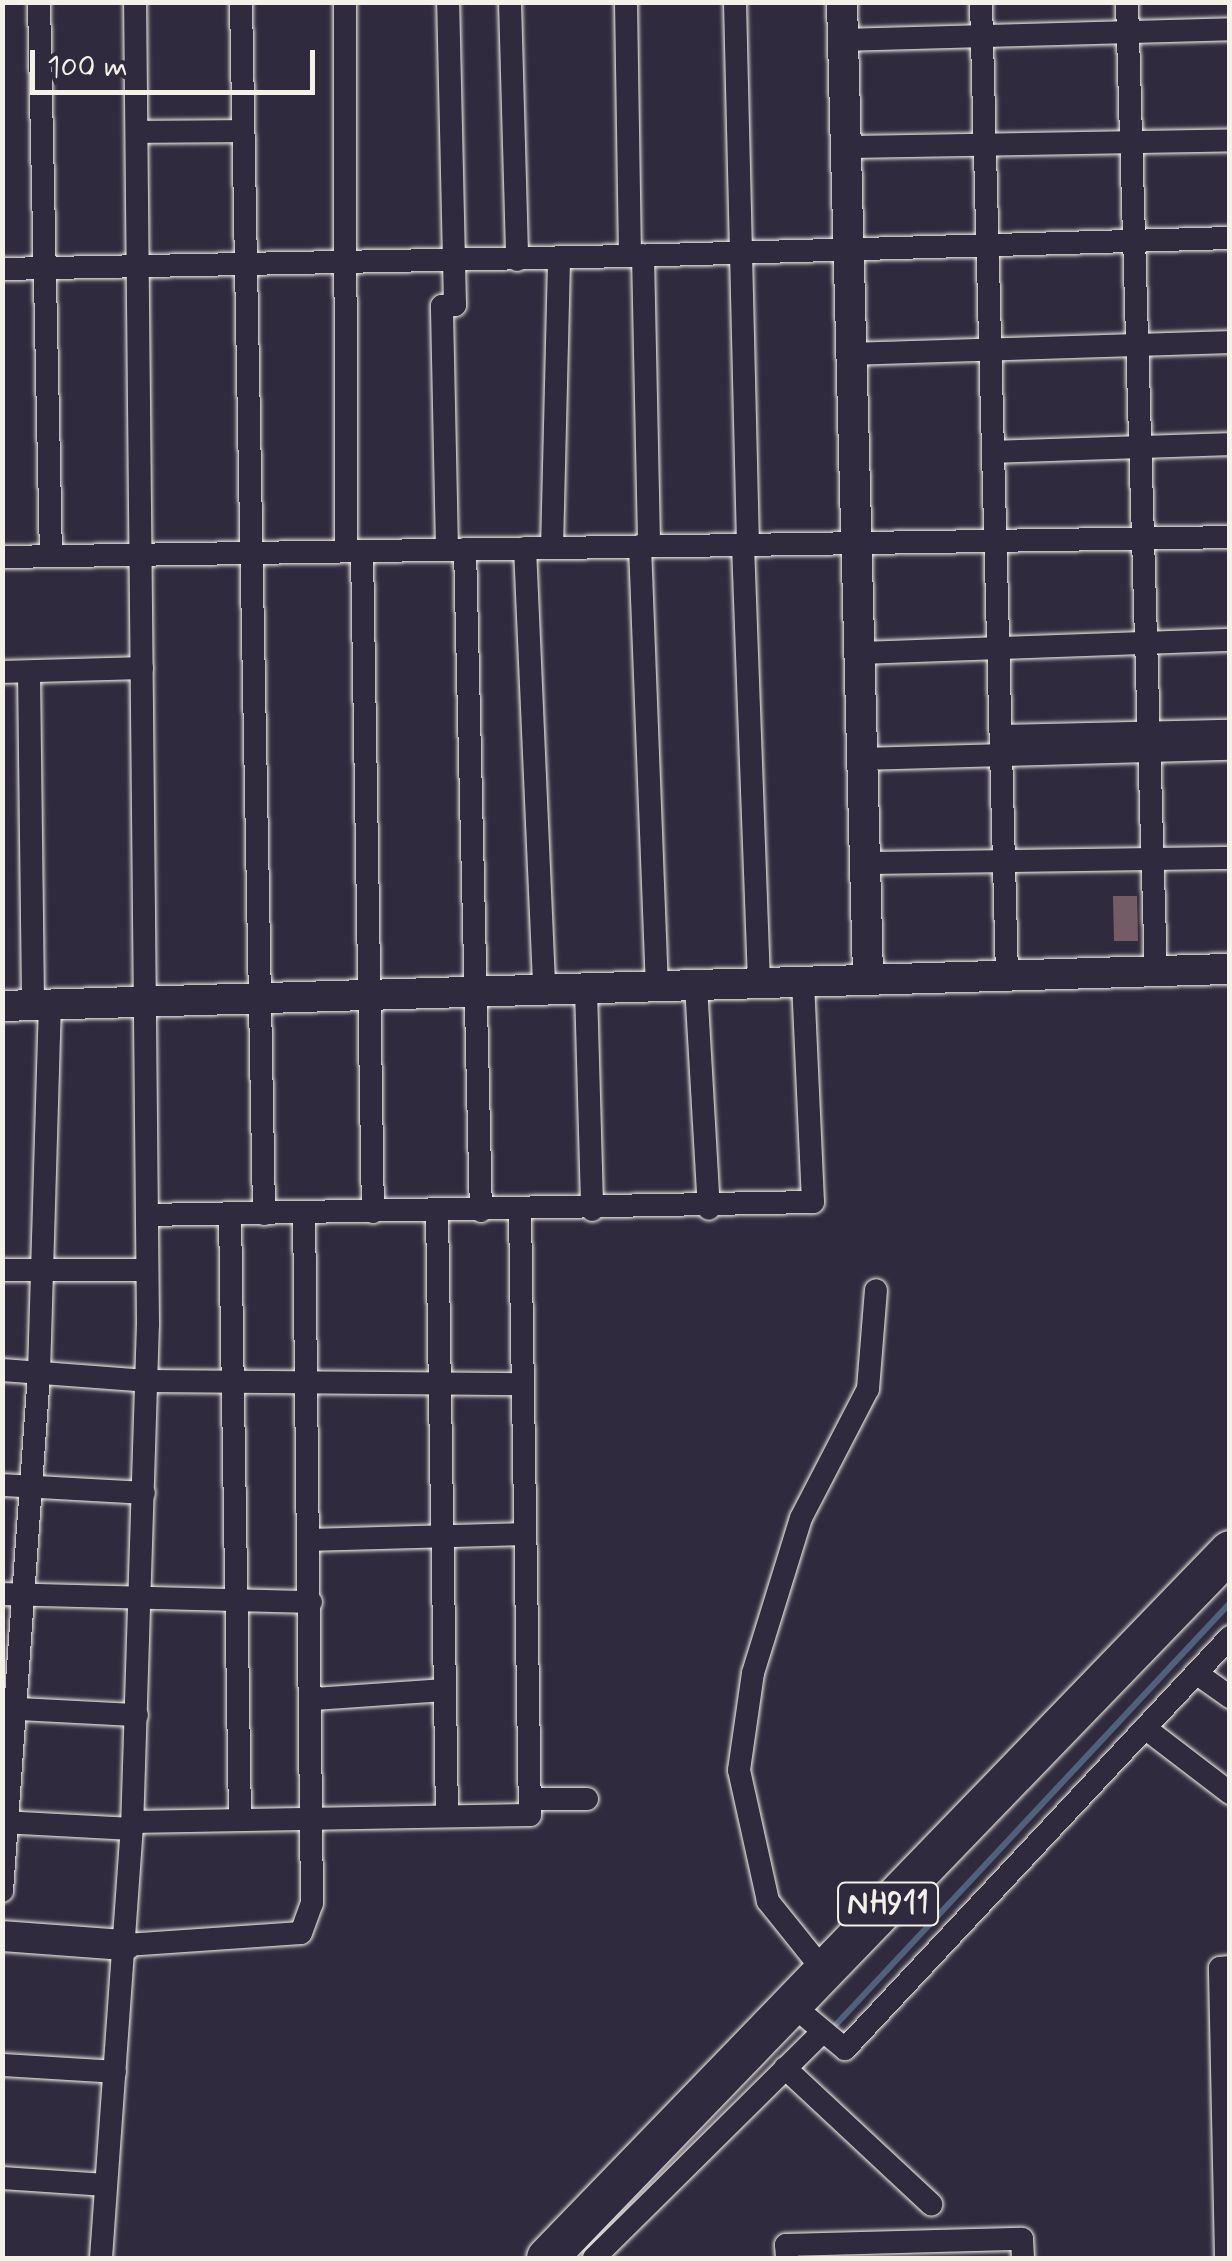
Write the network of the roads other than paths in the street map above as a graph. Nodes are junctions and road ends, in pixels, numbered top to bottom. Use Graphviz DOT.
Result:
graph roads {
  1 [pos="38,2"];
  2 [pos="134,2"];
  3 [pos="242,2"];
  4 [pos="346,2"];
  5 [pos="448,2"];
  6 [pos="510,2"];
  7 [pos="626,2"];
  8 [pos="734,2"];
  9 [pos="842,2"];
  10 [pos="982,2"];
  11 [pos="1127,2"];
  12 [pos="1230,28"];
  13 [pos="982,32"];
  14 [pos="1127,32"];
  15 [pos="843,40"];
  16 [pos="243,131"];
  17 [pos="137,132"];
  18 [pos="1230,140"];
  19 [pos="983,142"];
  20 [pos="1127,146"];
  21 [pos="848,147"];
  22 [pos="1230,238"];
  23 [pos="1131,243"];
  24 [pos="986,246"];
  25 [pos="848,249"];
  26 [pos="742,252"];
  27 [pos="636,255"];
  28 [pos="517,260"];
  29 [pos="559,261"];
  30 [pos="454,262"];
  31 [pos="349,264"];
  32 [pos="245,265"];
  33 [pos="44,268"];
  34 [pos="139,268"];
  35 [pos="2,269"];
  36 [pos="1137,342"];
  37 [pos="1230,342"];
  38 [pos="989,346"];
  39 [pos="851,354"];
  40 [pos="1230,444"];
  41 [pos="1142,446"];
  42 [pos="994,452"];
  43 [pos="1230,536"];
  44 [pos="1149,538"];
  45 [pos="995,542"];
  46 [pos="854,544"];
  47 [pos="746,545"];
  48 [pos="645,546"];
  49 [pos="526,548"];
  50 [pos="552,548"];
  51 [pos="456,549"];
  52 [pos="354,551"];
  53 [pos="250,552"];
  54 [pos="141,554"];
  55 [pos="51,556"];
  56 [pos="2,557"];
  57 [pos="1230,640"];
  58 [pos="1151,642"];
  59 [pos="998,653"];
  60 [pos="857,654"];
  61 [pos="142,668"];
  62 [pos="2,672"];
  63 [pos="29,672"];
  64 [pos="1230,731"];
  65 [pos="1153,740"];
  66 [pos="1001,744"];
  67 [pos="1230,749"];
  68 [pos="860,760"];
  69 [pos="1155,858"];
  70 [pos="1230,858"];
  71 [pos="1004,860"];
  72 [pos="864,863"];
  73 [pos="1230,969"];
  74 [pos="1156,971"];
  75 [pos="1007,974"];
  76 [pos="868,977"];
  77 [pos="803,980"];
  78 [pos="758,982"];
  79 [pos="696,985"];
  80 [pos="656,986"];
  81 [pos="586,990"];
  82 [pos="544,991"];
  83 [pos="475,994"];
  84 [pos="370,997"];
  85 [pos="259,1000"];
  86 [pos="145,1004"];
  87 [pos="28,1006"];
  88 [pos="709,1209"];
  89 [pos="592,1210"];
  90 [pos="481,1211"];
  91 [pos="520,1211"];
  92 [pos="373,1212"];
  93 [pos="437,1212"];
  94 [pos="304,1213"];
  95 [pos="230,1214"];
  96 [pos="264,1214"];
  97 [pos="147,1215"];
  98 [pos="2,1270"];
  99 [pos="42,1270"];
  100 [pos="148,1270"];
  101 [pos="876,1290"];
  102 [pos="2,1370"];
  103 [pos="39,1373"];
  104 [pos="146,1381"];
  105 [pos="232,1381"];
  106 [pos="440,1381"];
  107 [pos="306,1382"];
  108 [pos="523,1384"];
  109 [pos="2,1485"];
  110 [pos="30,1488"];
  111 [pos="144,1494"];
  112 [pos="525,1534"];
  113 [pos="442,1537"];
  114 [pos="309,1540"];
  115 [pos="1230,1551"];
  116 [pos="11,1594"];
  117 [pos="142,1600"];
  118 [pos="234,1601"];
  119 [pos="311,1602"];
  120 [pos="1230,1638"];
  121 [pos="1196,1673"];
  122 [pos="445,1690"];
  123 [pos="1230,1696"];
  124 [pos="314,1699"];
  125 [pos="8,1709"];
  126 [pos="137,1715"];
  127 [pos="1145,1728"];
  128 [pos="1230,1793"];
  129 [pos="530,1799"];
  130 [pos="587,1799"];
  131 [pos="447,1816"];
  132 [pos="318,1819"];
  133 [pos="240,1820"];
  134 [pos="4,1822"];
  135 [pos="132,1826"];
  136 [pos="2,1891"];
  137 [pos="2,1936"];
  138 [pos="126,1945"];
  139 [pos="1230,1968"];
  140 [pos="824,1971"];
  141 [pos="791,2004"];
  142 [pos="823,2031"];
  143 [pos="2,2064"];
  144 [pos="785,2068"];
  145 [pos="115,2072"];
  146 [pos="1226,2091"];
  147 [pos="2,2178"];
  148 [pos="106,2186"];
  149 [pos="931,2204"];
  150 [pos="1227,2247"];
  151 [pos="909,2250"];
  152 [pos="101,2258"];
  153 [pos="547,2258"];
  154 [pos="594,2258"];
  155 [pos="787,2258"];
  156 [pos="1023,2258"];
  1 -- 33 [label="street"];
  2 -- 17 [label="street"];
  3 -- 16 [label="street"];
  4 -- 31 [label="street"];
  5 -- 30 [label="street"];
  6 -- 28 [label="street"];
  7 -- 27 [label="street"];
  8 -- 26 [label="street"];
  9 -- 15 [label="street"];
  10 -- 13 [label="street"];
  11 -- 14 [label="street"];
  12 -- 14 [label="street"];
  13 -- 14 [label="street"];
  13 -- 15 [label="street"];
  13 -- 19 [label="street"];
  14 -- 20 [label="street"];
  15 -- 21 [label="street"];
  16 -- 17 [label="street"];
  16 -- 32 [label="street"];
  17 -- 34 [label="street"];
  18 -- 20 [label="street"];
  19 -- 20 [label="street"];
  19 -- 21 [label="street"];
  19 -- 24 [label="street"];
  20 -- 23 [label="street"];
  21 -- 25 [label="street"];
  22 -- 23 [label="street"];
  23 -- 24 [label="street"];
  23 -- 36 [label="street"];
  24 -- 25 [label="street"];
  24 -- 38 [label="street"];
  25 -- 26 [label="street"];
  25 -- 39 [label="street"];
  26 -- 27 [label="street"];
  26 -- 47 [label="street"];
  27 -- 29 [label="street"];
  27 -- 48 [label="street"];
  28 -- 29 [label="street"];
  28 -- 30 [label="street"];
  29 -- 50 [label="street"];
  30 -- 31 [label="street"];
  30 -- 51 [label="street"];
  31 -- 32 [label="street"];
  31 -- 52 [label="street"];
  32 -- 34 [label="street"];
  32 -- 53 [label="street"];
  33 -- 34 [label="street"];
  33 -- 35 [label="street"];
  33 -- 55 [label="street"];
  34 -- 54 [label="street"];
  36 -- 37 [label="street"];
  36 -- 38 [label="street"];
  36 -- 41 [label="street"];
  38 -- 39 [label="street"];
  38 -- 42 [label="street"];
  39 -- 46 [label="street"];
  40 -- 41 [label="street"];
  41 -- 42 [label="street"];
  41 -- 44 [label="street"];
  42 -- 45 [label="street"];
  43 -- 44 [label="street"];
  44 -- 45 [label="street"];
  44 -- 58 [label="street"];
  45 -- 46 [label="street"];
  45 -- 59 [label="street"];
  46 -- 47 [label="street"];
  46 -- 60 [label="street"];
  47 -- 48 [label="street"];
  47 -- 78 [label="street"];
  48 -- 50 [label="street"];
  48 -- 80 [label="street"];
  49 -- 50 [label="street"];
  49 -- 51 [label="street"];
  49 -- 82 [label="street"];
  51 -- 52 [label="street"];
  51 -- 83 [label="street"];
  52 -- 53 [label="street"];
  52 -- 84 [label="street"];
  53 -- 54 [label="street"];
  53 -- 85 [label="street"];
  54 -- 55 [label="street"];
  54 -- 61 [label="street"];
  55 -- 56 [label="street"];
  57 -- 58 [label="street"];
  58 -- 59 [label="street"];
  58 -- 65 [label="street"];
  59 -- 60 [label="street"];
  59 -- 66 [label="street"];
  60 -- 68 [label="street"];
  61 -- 63 [label="street"];
  61 -- 86 [label="street"];
  62 -- 63 [label="street"];
  63 -- 87 [label="street"];
  64 -- 65 [label="street"];
  65 -- 66 [label="street"];
  65 -- 67 [label="street"];
  65 -- 69 [label="street"];
  66 -- 68 [label="street"];
  66 -- 71 [label="street"];
  68 -- 72 [label="street"];
  69 -- 70 [label="street"];
  69 -- 71 [label="street"];
  69 -- 74 [label="street"];
  71 -- 72 [label="street"];
  71 -- 75 [label="street"];
  72 -- 76 [label="street"];
  73 -- 74 [label="street"];
  74 -- 75 [label="street"];
  75 -- 76 [label="street"];
  76 -- 77 [label="street"];
  77 -- 78 [label="street"];
  77 -- 88 [label="street"];
  78 -- 79 [label="street"];
  79 -- 80 [label="street"];
  79 -- 88 [label="street"];
  80 -- 81 [label="street"];
  81 -- 82 [label="street"];
  81 -- 89 [label="street"];
  82 -- 83 [label="street"];
  83 -- 84 [label="street"];
  83 -- 90 [label="street"];
  84 -- 85 [label="street"];
  84 -- 92 [label="street"];
  85 -- 86 [label="street"];
  85 -- 96 [label="street"];
  86 -- 87 [label="street"];
  86 -- 97 [label="street"];
  87 -- 99 [label="street"];
  88 -- 89 [label="street"];
  89 -- 91 [label="street"];
  90 -- 91 [label="street"];
  90 -- 93 [label="street"];
  91 -- 108 [label="street"];
  92 -- 93 [label="street"];
  92 -- 94 [label="street"];
  93 -- 106 [label="street"];
  94 -- 96 [label="street"];
  94 -- 107 [label="street"];
  95 -- 96 [label="street"];
  95 -- 97 [label="street"];
  95 -- 105 [label="street"];
  97 -- 100 [label="street"];
  98 -- 99 [label="street"];
  99 -- 100 [label="street"];
  99 -- 103 [label="street"];
  100 -- 104 [label="street"];
  101 -- 140 [label="street"];
  102 -- 103 [label="street"];
  103 -- 104 [label="street"];
  103 -- 110 [label="street"];
  104 -- 105 [label="street"];
  104 -- 111 [label="street"];
  105 -- 107 [label="street"];
  105 -- 118 [label="street"];
  106 -- 107 [label="street"];
  106 -- 108 [label="street"];
  106 -- 113 [label="street"];
  107 -- 114 [label="street"];
  108 -- 112 [label="street"];
  109 -- 110 [label="street"];
  110 -- 111 [label="street"];
  110 -- 116 [label="street"];
  111 -- 117 [label="street"];
  112 -- 113 [label="street"];
  112 -- 129 [label="street"];
  113 -- 114 [label="street"];
  113 -- 122 [label="street"];
  114 -- 119 [label="street"];
  115 -- 140 [label="highway, NH911"];
  116 -- 117 [label="street"];
  116 -- 125 [label="street"];
  117 -- 118 [label="street"];
  117 -- 126 [label="street"];
  118 -- 119 [label="street"];
  118 -- 133 [label="street"];
  119 -- 124 [label="street"];
  120 -- 121 [label="street"];
  121 -- 123 [label="street"];
  121 -- 127 [label="street"];
  122 -- 124 [label="street"];
  122 -- 131 [label="street"];
  124 -- 132 [label="street"];
  125 -- 126 [label="street"];
  125 -- 134 [label="street"];
  126 -- 135 [label="street"];
  127 -- 128 [label="street"];
  127 -- 142 [label="street"];
  129 -- 130 [label="street"];
  129 -- 131 [label="street"];
  131 -- 132 [label="street"];
  132 -- 133 [label="street"];
  132 -- 138 [label="street"];
  133 -- 135 [label="street"];
  134 -- 135 [label="street"];
  134 -- 136 [label="street"];
  135 -- 138 [label="street"];
  137 -- 138 [label="street"];
  138 -- 145 [label="street"];
  139 -- 146 [label="street"];
  140 -- 141 [label="highway, NH911"];
  141 -- 142 [label="street"];
  141 -- 153 [label="highway, NH911"];
  142 -- 144 [label="street"];
  143 -- 145 [label="street"];
  144 -- 149 [label="street"];
  144 -- 154 [label="street"];
  145 -- 148 [label="street"];
  146 -- 150 [label="street"];
  147 -- 148 [label="street"];
  148 -- 152 [label="street"];
  151 -- 155 [label="street"];
  151 -- 156 [label="street"];
}
